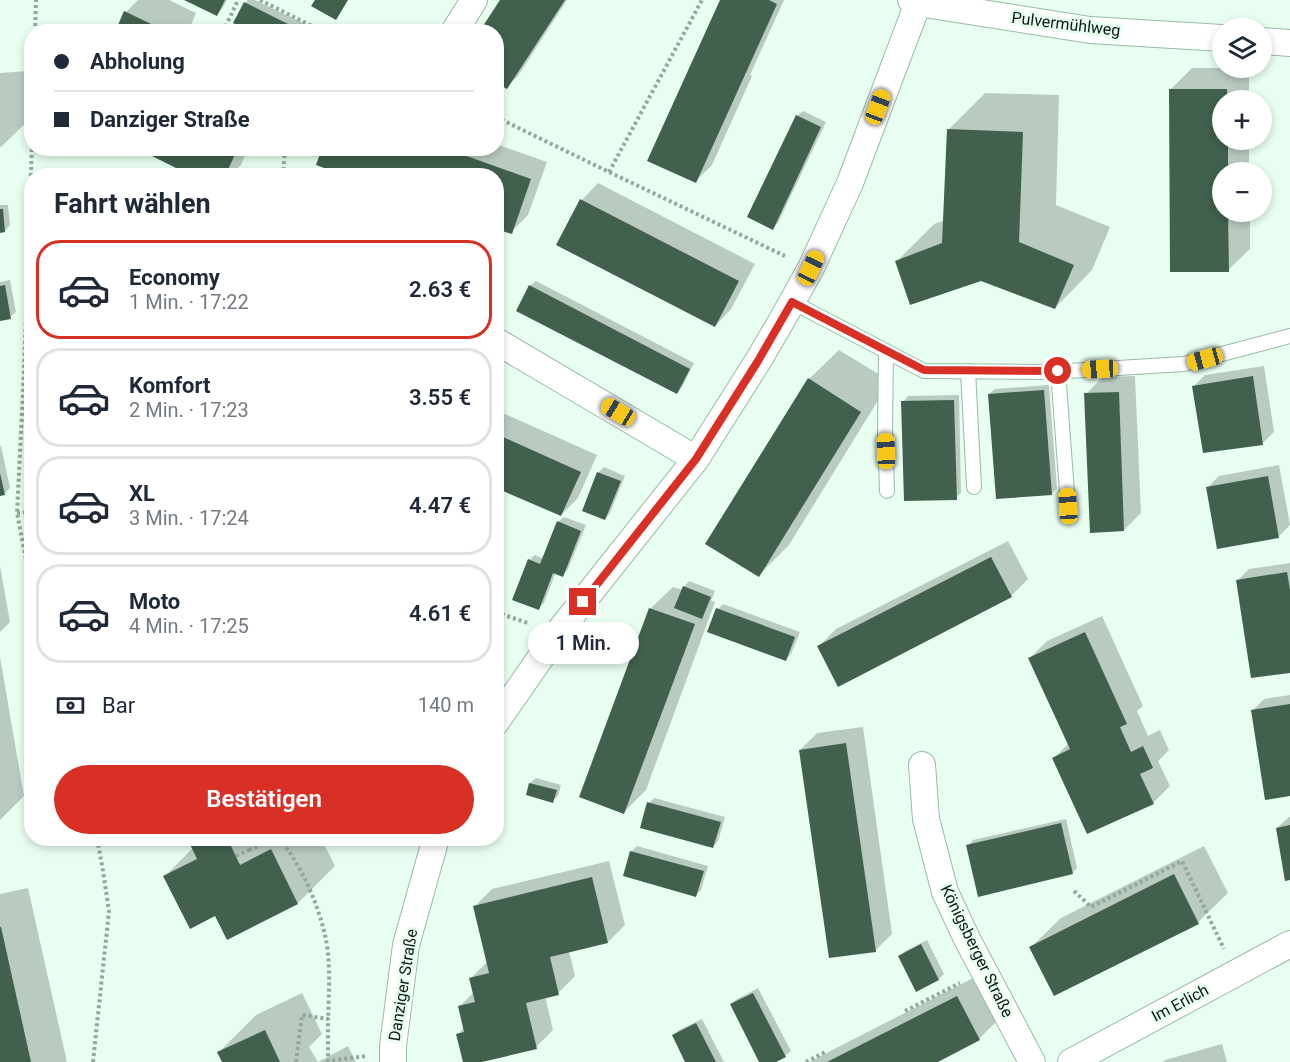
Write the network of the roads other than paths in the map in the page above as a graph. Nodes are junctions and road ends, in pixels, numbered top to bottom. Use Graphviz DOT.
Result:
graph roads {
  1 [pos="474,0"];
  2 [pos="915,1"];
  3 [pos="459,24"];
  4 [pos="1212,37"];
  5 [pos="1272,42"];
  6 [pos="1290,43"];
  7 [pos="792,302"];
  8 [pos="1290,336"];
  9 [pos="504,344"];
  10 [pos="885,351"];
  11 [pos="968,371"];
  12 [pos="1058,371"];
  13 [pos="696,459"];
  14 [pos="974,487"];
  15 [pos="887,491"];
  16 [pos="1068,506"];
  17 [pos="504,710"];
  18 [pos="922,765"];
  19 [pos="434,846"];
  20 [pos="1290,944"];
  21 [pos="393,1057"];
  22 [pos="1032,1062"];
  23 [pos="1071,1062"];
  1 -- 3 [label="street"];
  2 -- 4 [label="street, Pulvermühlweg"];
  2 -- 7 [label="street"];
  5 -- 6 [label="street"];
  7 -- 10 [label="lane"];
  7 -- 13 [label="street"];
  8 -- 12 [label="lane"];
  9 -- 13 [label="street"];
  10 -- 11 [label="lane"];
  10 -- 15 [label="lane"];
  11 -- 12 [label="lane"];
  11 -- 14 [label="lane"];
  12 -- 16 [label="lane"];
  13 -- 17 [label="street"];
  18 -- 22 [label="street, Königsberger Straße"];
  19 -- 21 [label="street, Danziger Straße"];
  20 -- 23 [label="street, Im Erlich"];
}
